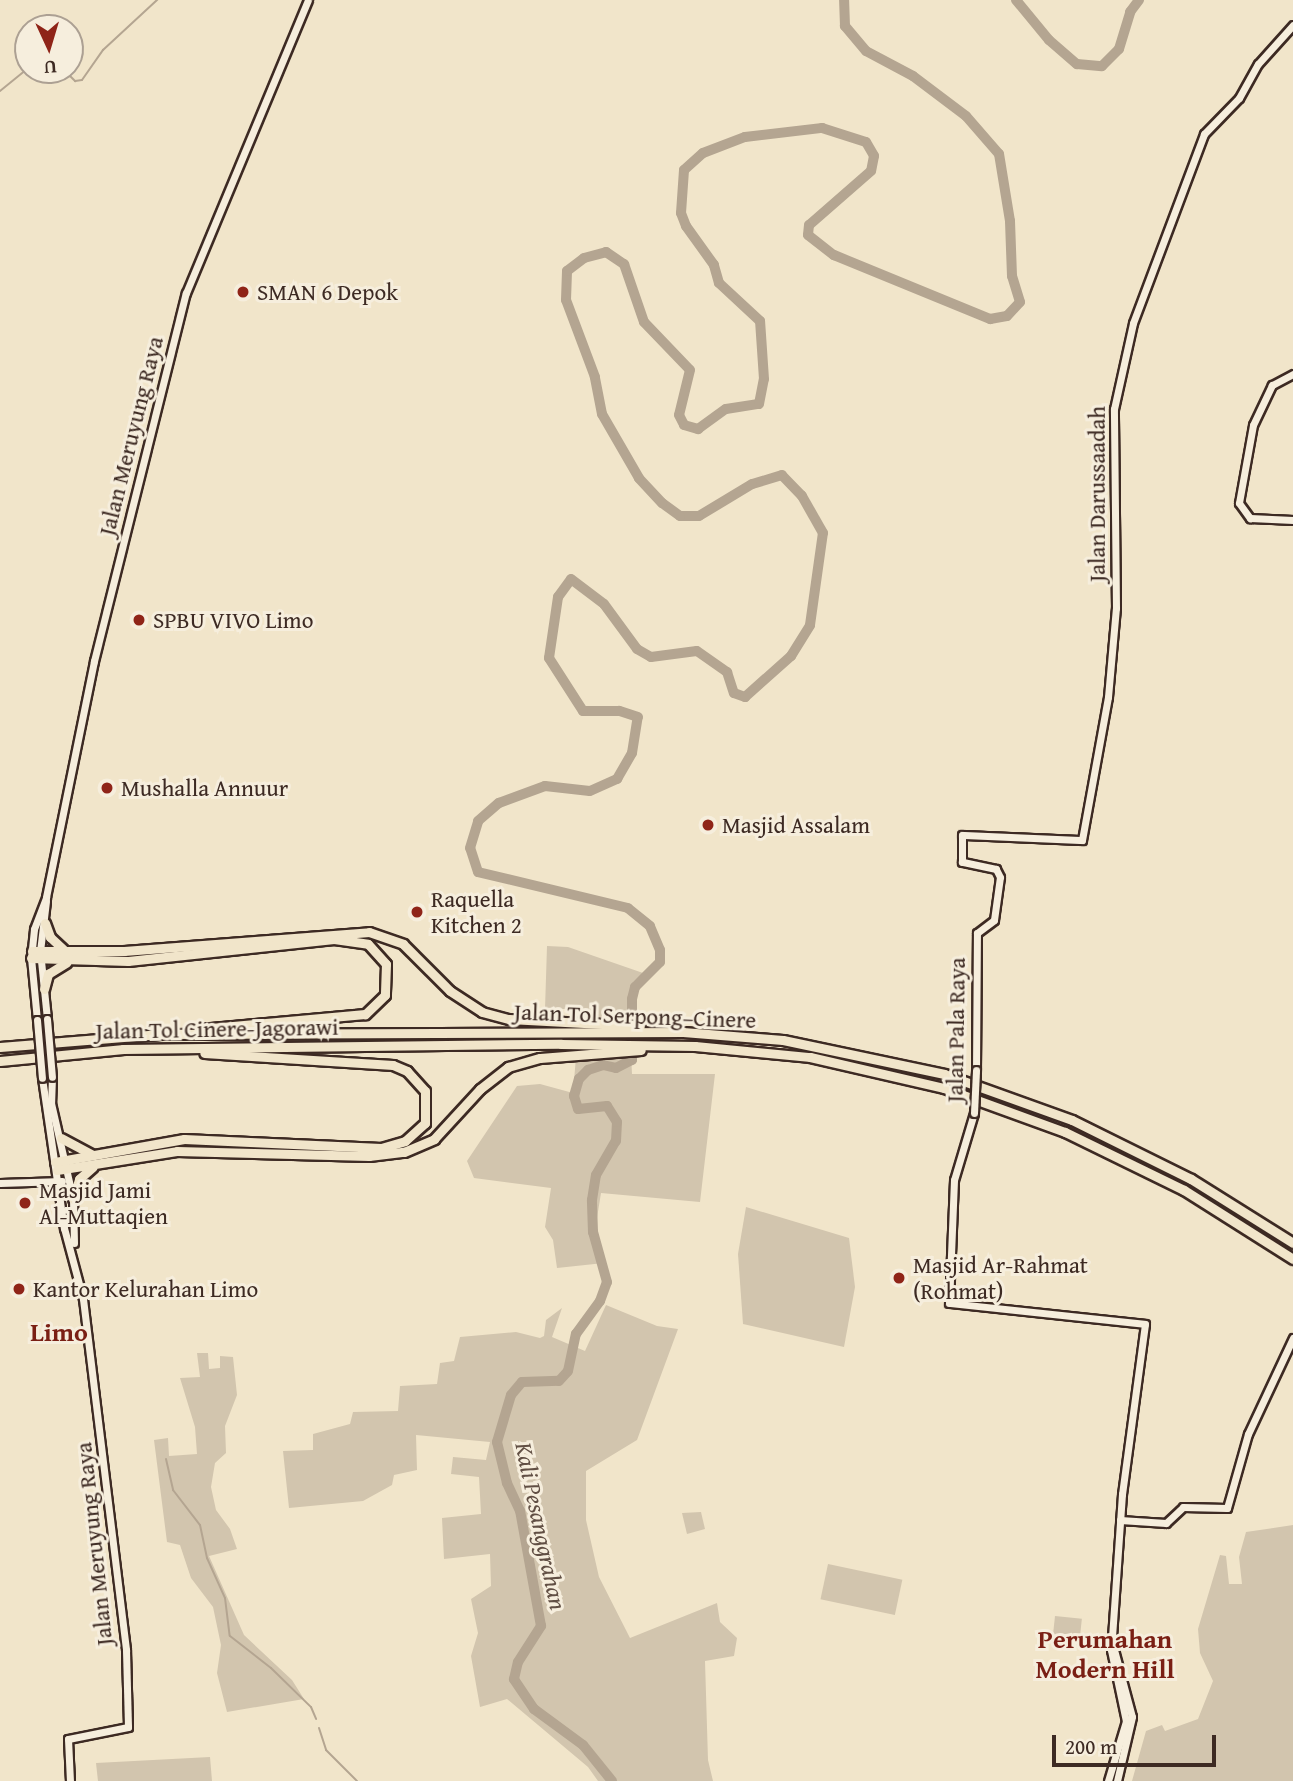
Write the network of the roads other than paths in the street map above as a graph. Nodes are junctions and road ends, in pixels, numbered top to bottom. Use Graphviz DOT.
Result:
graph roads {
  1 [pos="308,0"];
  2 [pos="1293,24"];
  3 [pos="1293,374"];
  4 [pos="1293,520"];
  5 [pos="962,835"];
  6 [pos="46,897"];
  7 [pos="45,923"];
  8 [pos="36,955"];
  9 [pos="75,955"];
  10 [pos="44,989"];
  11 [pos="560,1026"];
  12 [pos="436,1031"];
  13 [pos="160,1034"];
  14 [pos="683,1046"];
  15 [pos="0,1047"];
  16 [pos="123,1049"];
  17 [pos="0,1061"];
  18 [pos="61,1138"];
  19 [pos="96,1160"];
  20 [pos="66,1165"];
  21 [pos="56,1166"];
  22 [pos="69,1180"];
  23 [pos="60,1182"];
  24 [pos="0,1183"];
  25 [pos="73,1199"];
  26 [pos="1293,1242"];
  27 [pos="74,1255"];
  28 [pos="1293,1259"];
  29 [pos="1293,1338"];
  30 [pos="1120,1520"];
  31 [pos="1112,1646"];
  32 [pos="69,1781"];
  33 [pos="1108,1781"];
  34 [pos="1117,1781"];
  1 -- 6 [label="street, Jalan Meruyung Raya"];
  2 -- 5 [label="street, Jalan Darussaadah"];
  3 -- 4 [label="street"];
  5 -- 30 [label="street, Jalan Pala Raya, bridge"];
  6 -- 7 [label="street, Jalan Meruyung Raya"];
  6 -- 8 [label="street, Jalan Meruyung Raya"];
  7 -- 8 [label="street, Jalan Meruyung Raya"];
  7 -- 9 [label="highway"];
  8 -- 9 [label="highway"];
  8 -- 10 [label="street, Jalan Meruyung Raya"];
  8 -- 21 [label="street, Jalan Meruyung Raya, bridge"];
  9 -- 10 [label="highway"];
  9 -- 11 [label="highway"];
  9 -- 13 [label="highway"];
  10 -- 18 [label="street, Jalan Meruyung Raya, bridge"];
  11 -- 12 [label="highway, Jalan Tol Serpong–Cinere"];
  11 -- 26 [label="highway, Jalan Tol Serpong–Cinere"];
  12 -- 13 [label="highway, Jalan Tol Cinere-Jagorawi"];
  13 -- 15 [label="highway, Jalan Tol Cinere-Jagorawi"];
  14 -- 16 [label="highway, Jalan Tol Cinere-Jagorawi"];
  14 -- 19 [label="highway"];
  14 -- 28 [label="highway, Jalan Tol Serpong–Cinere"];
  16 -- 17 [label="highway, Jalan Tol Cinere-Jagorawi"];
  16 -- 19 [label="highway"];
  18 -- 19 [label="highway"];
  18 -- 20 [label="street, Jalan Meruyung Raya"];
  19 -- 20 [label="highway"];
  19 -- 25 [label="highway"];
  20 -- 21 [label="highway"];
  20 -- 22 [label="street, Jalan Meruyung Raya"];
  21 -- 23 [label="street, Jalan Meruyung Raya"];
  22 -- 23 [label="street"];
  22 -- 25 [label="street, Jalan Meruyung Raya"];
  23 -- 24 [label="street"];
  23 -- 27 [label="street, Jalan Meruyung Raya"];
  25 -- 27 [label="street, Jalan Meruyung Raya"];
  27 -- 32 [label="street, Jalan Meruyung Raya"];
  29 -- 30 [label="street"];
  30 -- 31 [label="street"];
  31 -- 33 [label="street"];
  31 -- 34 [label="street"];
}
